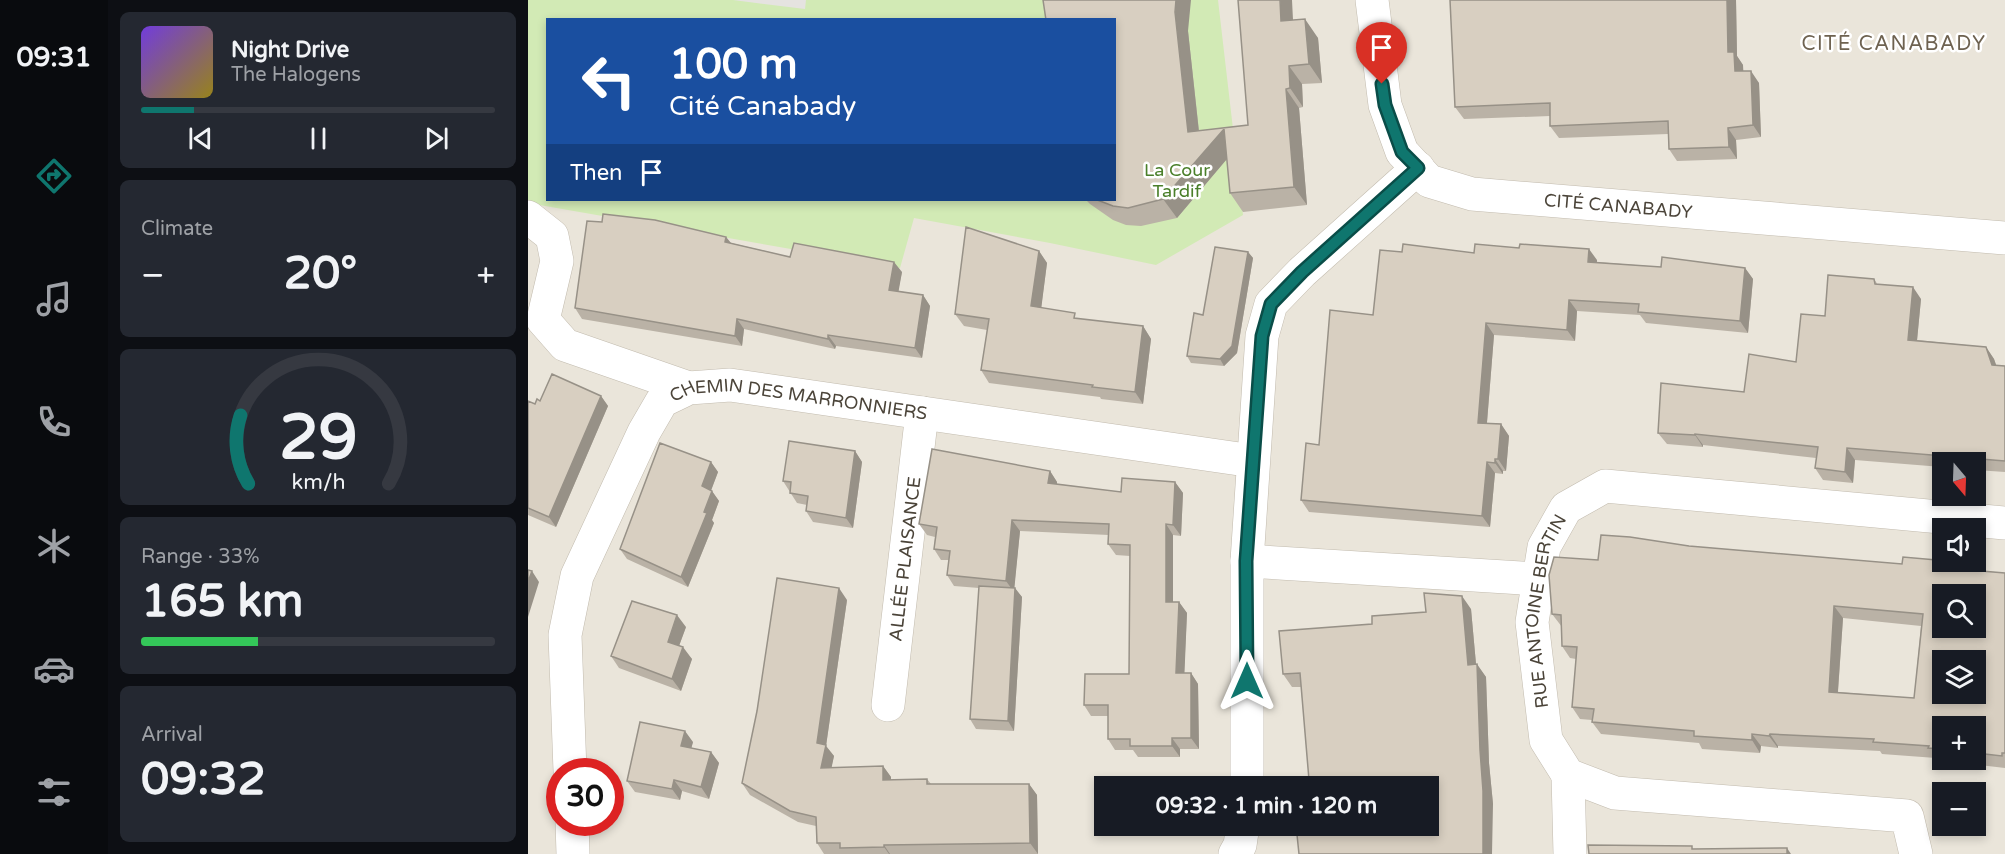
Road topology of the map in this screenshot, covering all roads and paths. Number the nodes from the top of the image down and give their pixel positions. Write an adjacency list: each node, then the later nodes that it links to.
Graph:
1 (1372, 0): 2 (street, CITÉ CANABADY)
2 (1418, 168): 4 (street, CITÉ CANABADY); 7 (street)
3 (528, 217): 5 (street)
4 (2005, 237)
5 (689, 388): 6 (street, CHEMIN DES MARRONNIERS); 12 (street, CHEMIN DES MARRONNIERS)
6 (922, 413): 7 (street, CHEMIN DES MARRONNIERS); 11 (street, ALLÉE PLAISANCE)
7 (1253, 461): 9 (street)
8 (2005, 523): 10 (street, RUE ANTOINE BERTIN)
9 (1246, 561): 10 (street); 14 (street)
10 (1539, 579): 13 (street, RUE ANTOINE BERTIN)
11 (888, 705)
12 (570, 758)
13 (1569, 775): 19 (street); 20 (street)
14 (1247, 776)
15 (572, 836): 17 (street)
16 (1241, 836): 18 (street)
17 (573, 854)
18 (1235, 854)
19 (1570, 854)
20 (1916, 854)

